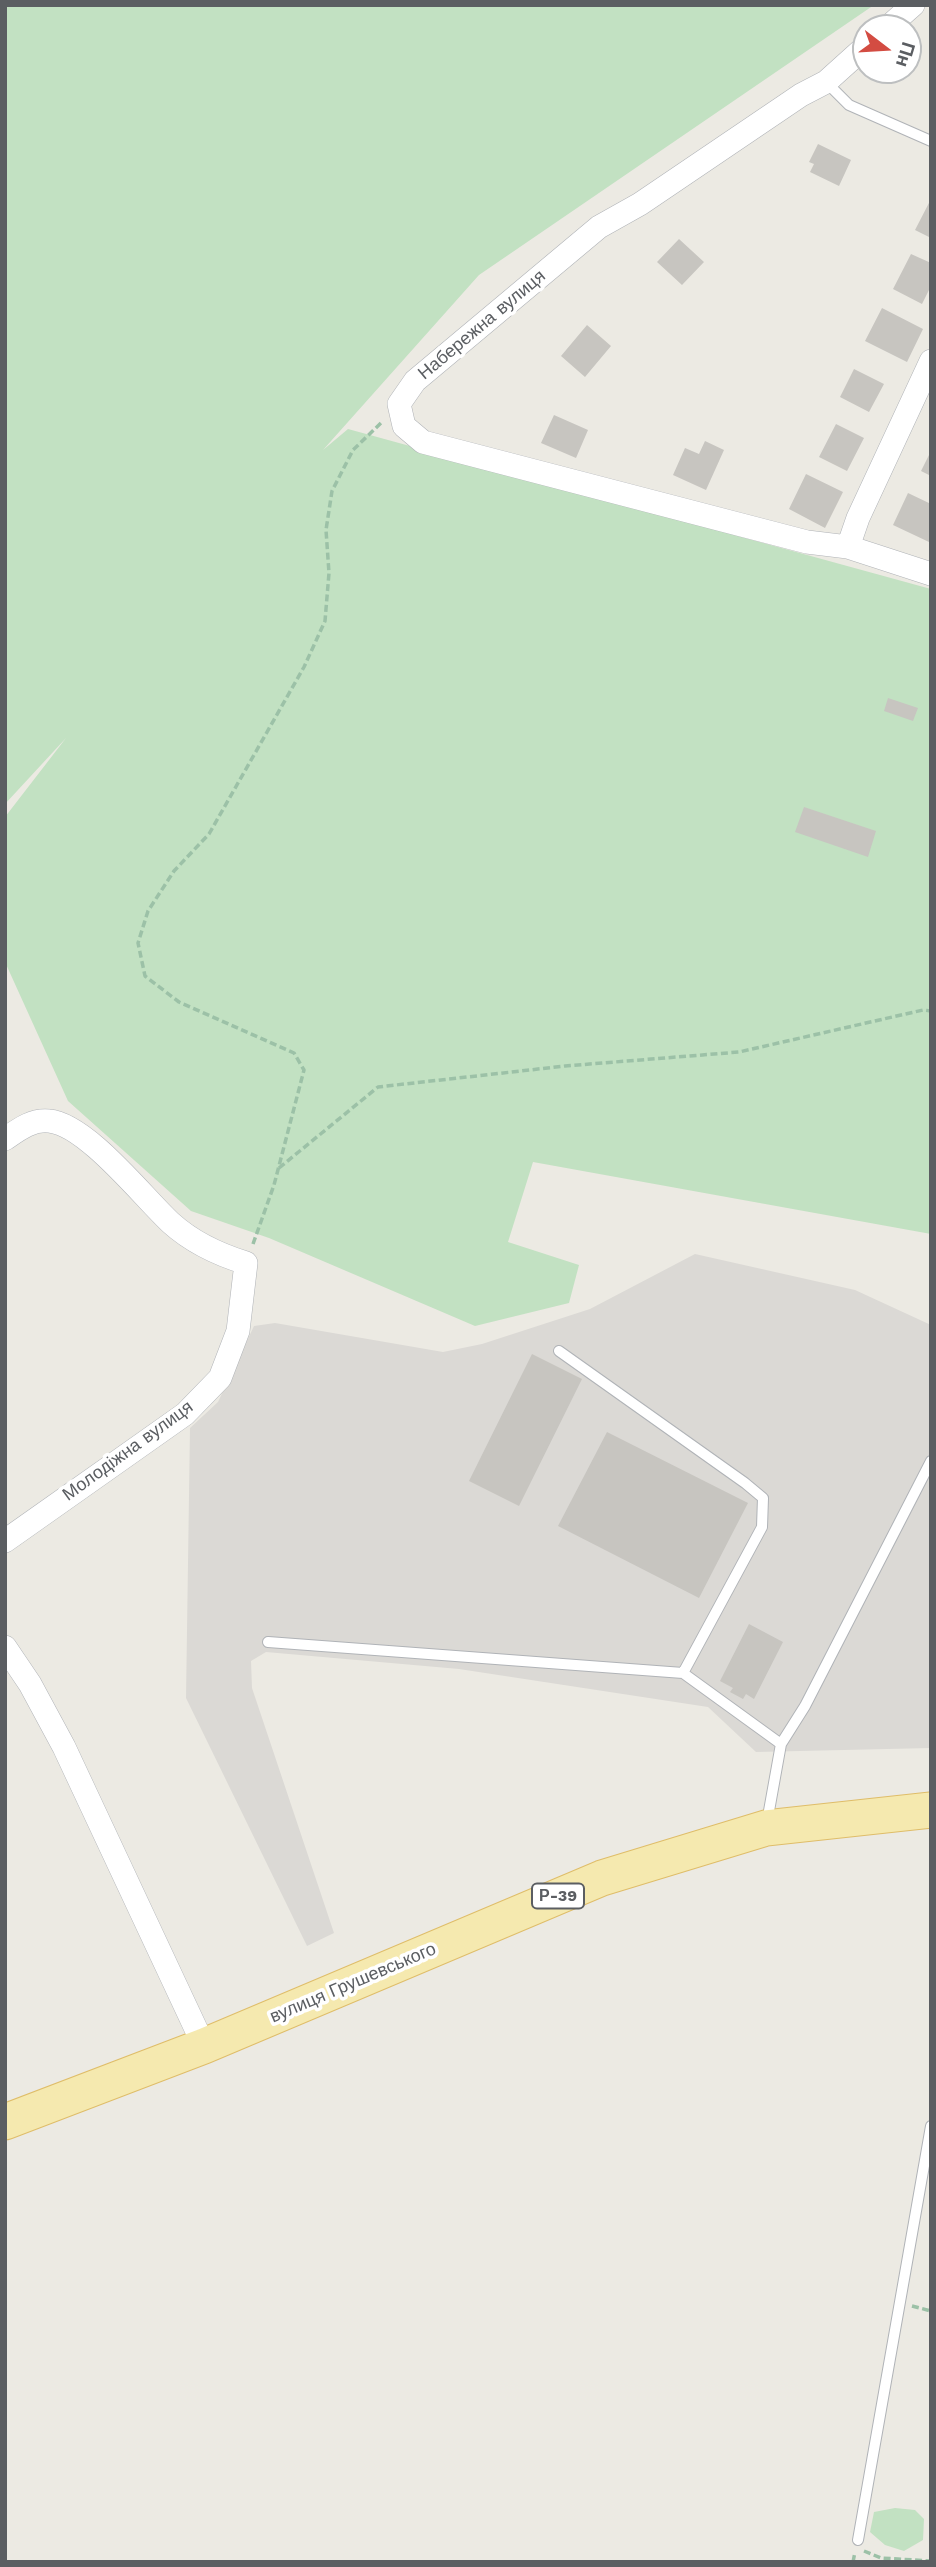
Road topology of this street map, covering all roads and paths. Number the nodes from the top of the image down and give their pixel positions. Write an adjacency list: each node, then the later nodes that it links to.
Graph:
1 (852, 59): 2 (street, Набережна вулиця)
2 (826, 82): 3 (lane); 5 (street, Набережна вулиця)
3 (931, 141)
4 (931, 361): 6 (street)
5 (399, 404): 6 (street); 10 (path)
6 (848, 547): 7 (street)
7 (931, 574)
8 (931, 1011): 10 (path)
9 (5, 1139): 11 (street)
10 (279, 1168): 11 (path)
11 (246, 1263): 16 (street, Молодіжна вулиця)
12 (559, 1351): 19 (lane)
13 (931, 1461): 14 (lane)
14 (919, 1484): 15 (lane); 20 (lane)
15 (931, 1489)
16 (5, 1541)
17 (268, 1642): 19 (lane)
18 (5, 1647): 23 (street)
19 (683, 1673): 20 (lane)
20 (781, 1744): 22 (lane)
21 (931, 1810): 22 (main road, вулиця Грушевського / Р-39)
22 (766, 1828): 23 (main road, вулиця Грушевського / Р-39)
23 (204, 2046): 24 (main road, Р-39)
24 (5, 2122)
25 (931, 2126): 26 (lane)
26 (858, 2540): 27 (path)
27 (931, 2561)

